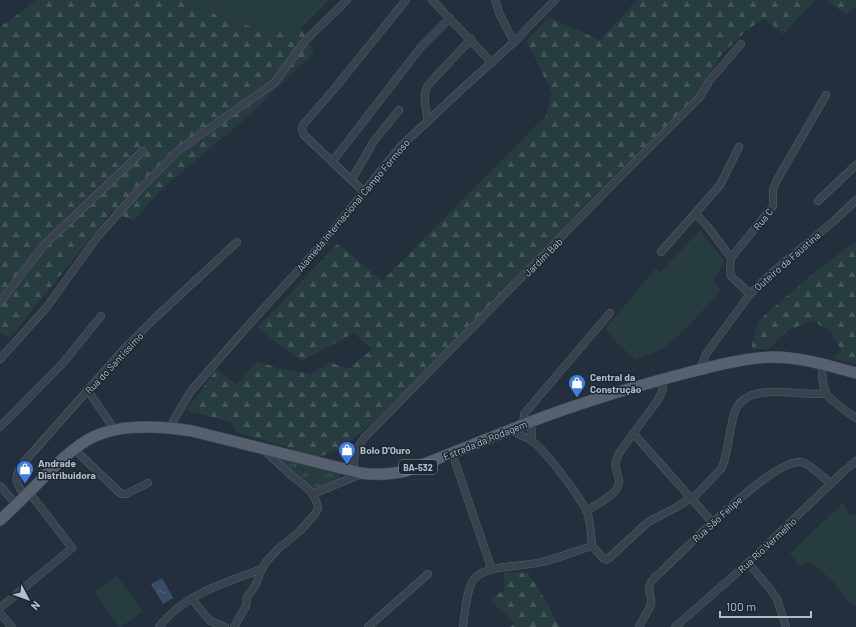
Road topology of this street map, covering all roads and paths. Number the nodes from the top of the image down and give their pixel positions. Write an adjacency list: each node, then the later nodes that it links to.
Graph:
1 (347, 0): 30 (street)
2 (406, 0): 16 (street)
3 (432, 0): 6 (street)
4 (495, 0): 8 (street)
5 (555, 0): 8 (street, Alameda Internacional Campo Formoso)
6 (450, 18): 7 (street); 16 (street)
7 (471, 39): 10 (street); 13 (street)
8 (514, 42): 10 (street, Alameda Internacional Campo Formoso)
9 (741, 44): 49 (street, Jardim Bab)
10 (492, 63): 13 (street, Alameda Internacional Campo Formoso)
11 (826, 95): 25 (street, Rua C)
12 (399, 110): 18 (street)
13 (428, 121): 19 (street, Alameda Internacional Campo Formoso)
14 (739, 147): 22 (street)
15 (143, 151): 27 (street)
16 (332, 162): 18 (street)
17 (856, 165): 21 (street)
18 (352, 179): 19 (street)
19 (364, 192): 40 (street, Alameda Internacional Campo Formoso)
20 (856, 200): 26 (street, Outeiro da Faustina)
21 (818, 201)
22 (695, 213): 24 (street); 25 (street)
23 (238, 242): 35 (street, Rua do Santissimo)
24 (661, 252)
25 (731, 258): 26 (street)
26 (750, 294): 32 (street, Outeiro da Faustina)
27 (0, 302)
28 (610, 313): 38 (street)
29 (101, 316): 39 (street)
30 (0, 359)
31 (822, 365): 32 (main road, Estrada da Rodagem / BA-532); 33 (main road, Estrada da Rodagem / BA-532); 36 (street)
32 (700, 370): 34 (main road, Estrada da Rodagem / BA-532)
33 (856, 373)
34 (662, 380): 38 (main road, Estrada da Rodagem / BA-532); 43 (street)
35 (88, 391): 41 (street); 53 (street, Rua do Santissimo)
36 (826, 392): 37 (street); 55 (street)
37 (856, 418)
38 (527, 423): 42 (main road, Estrada da Rodagem / BA-532); 44 (street)
39 (0, 428)
40 (170, 428): 41 (main road, Estrada da Rodagem / BA-532); 45 (main road, Estrada da Rodagem / BA-532)
41 (115, 430): 46 (main road, Estrada da Rodagem / BA-532)
42 (510, 430): 44 (street); 47 (main road, Estrada da Rodagem / BA-532)
43 (633, 433): 55 (street); 57 (street)
44 (532, 441): 57 (street)
45 (262, 448): 49 (main road, Estrada da Rodagem / BA-532); 54 (street)
46 (74, 449): 50 (street); 53 (main road, Estrada da Rodagem / BA-532)
47 (452, 453): 49 (main road, Estrada da Rodagem / BA-532); 63 (street)
48 (856, 461): 51 (street, Rua Rio Vermelho)
49 (357, 472): 54 (street)
50 (148, 483)
51 (830, 484): 59 (street, Rua São Felipe); 61 (street, Rua Rio Vermelho)
52 (0, 486): 56 (street)
53 (27, 494): 56 (main road, Estrada da Rodagem / BA-532); 66 (street, Rua do Santissimo)
54 (313, 494): 62 (street)
55 (692, 498): 59 (street); 60 (street)
56 (17, 505): 58 (main road, Estrada da Rodagem / BA-532)
57 (586, 511): 60 (street)
58 (0, 520)
59 (713, 523): 74 (street, Rua São Felipe)
60 (592, 546): 63 (street)
61 (748, 563): 75 (street, Rua Rio Vermelho); 76 (street)
62 (262, 569): 65 (street); 71 (street)
63 (492, 570): 73 (street)
64 (428, 574): 72 (street)
65 (192, 599): 69 (street); 70 (street)
66 (0, 608)
67 (0, 612): 68 (street)
68 (12, 627)
69 (159, 627)
70 (226, 627)
71 (234, 627)
72 (368, 627)
73 (463, 627)
74 (639, 627)
75 (675, 627)
76 (786, 627)

